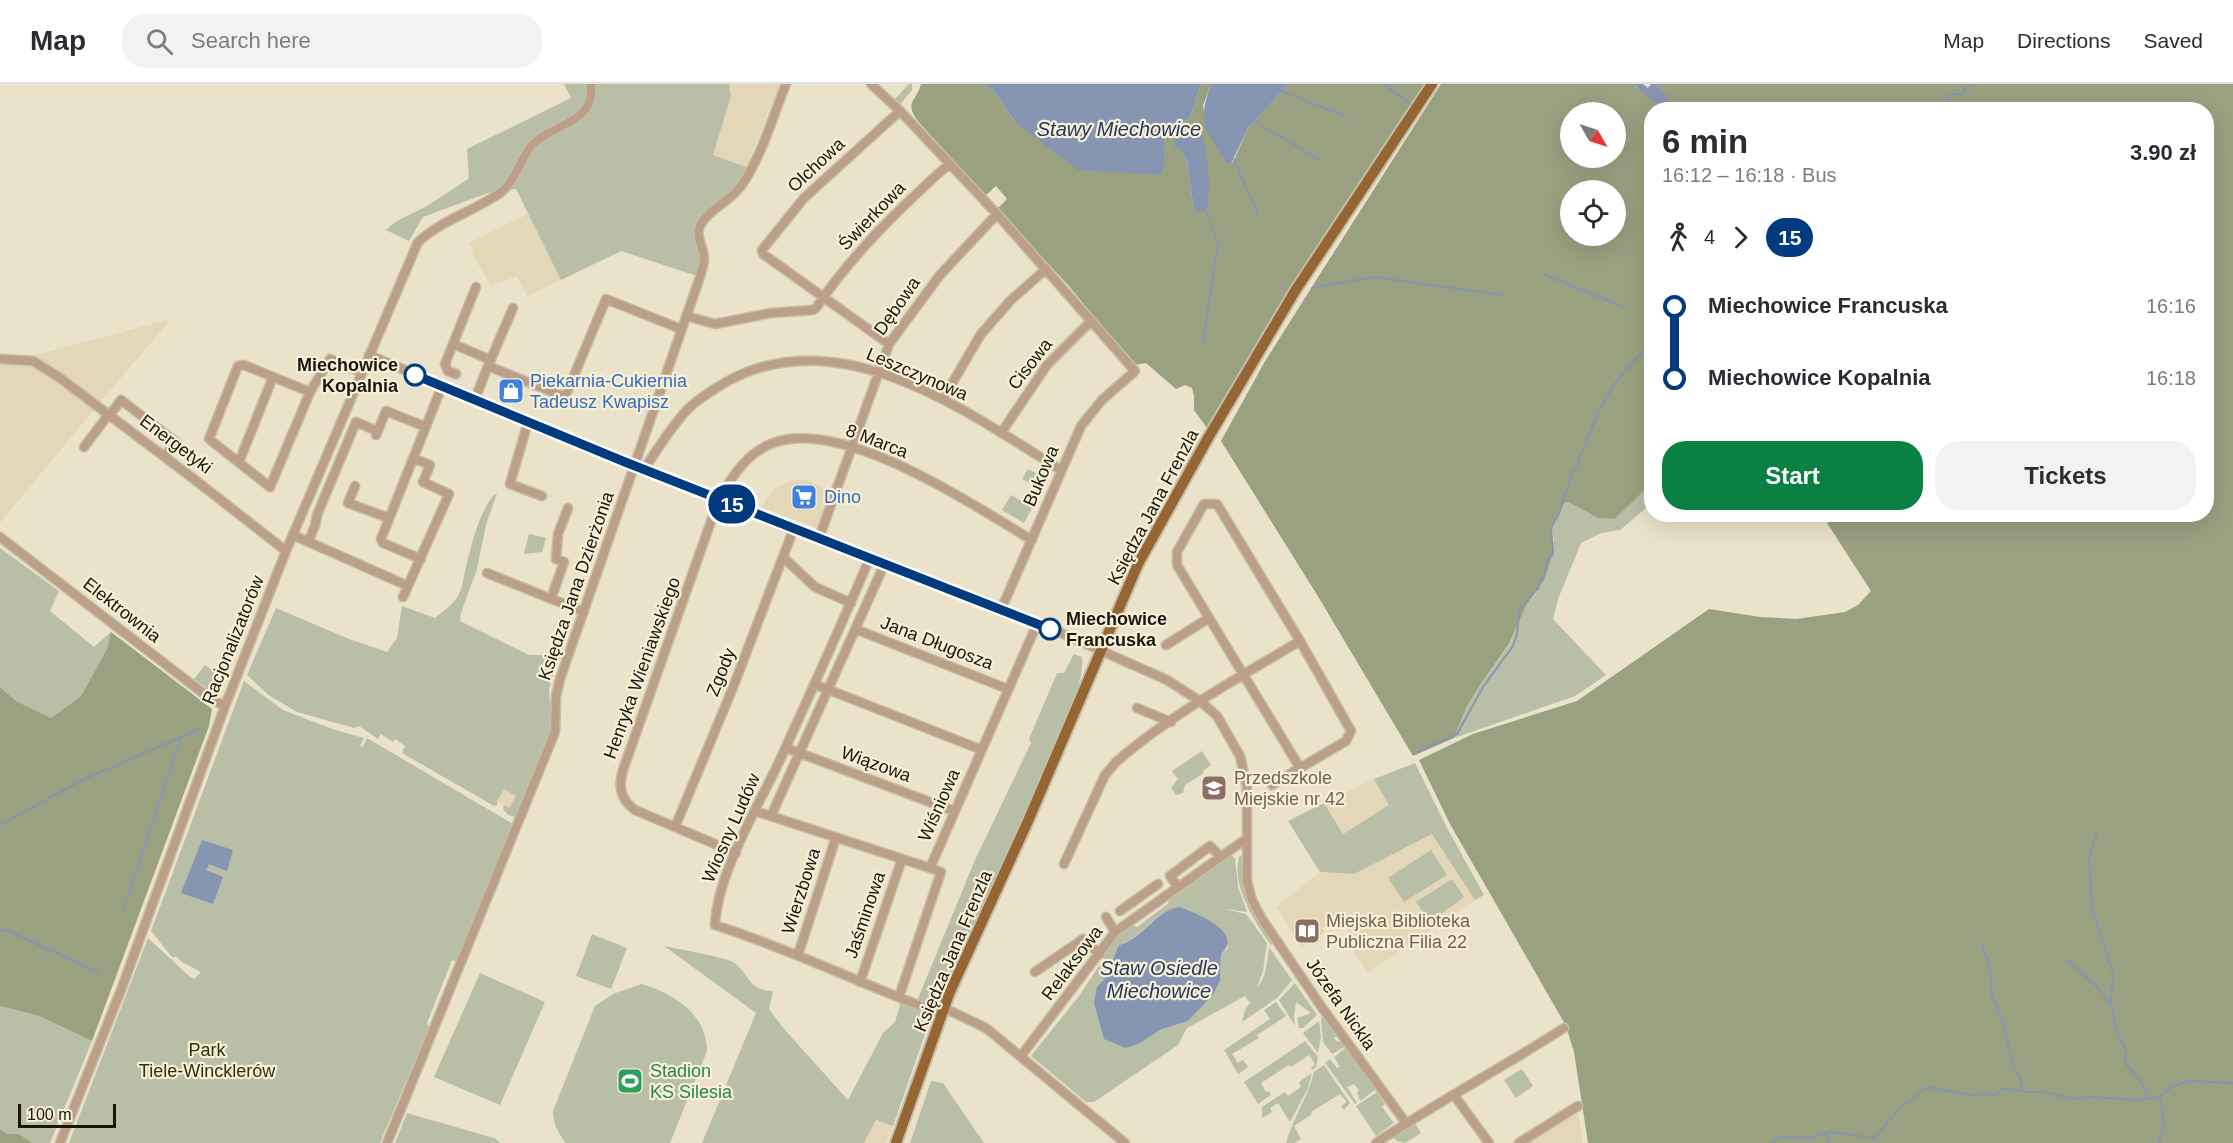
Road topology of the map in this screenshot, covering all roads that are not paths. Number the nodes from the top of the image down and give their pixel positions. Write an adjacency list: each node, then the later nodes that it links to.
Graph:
1 (591, 84): 17 (street, Racjonalizatorów)
2 (786, 84): 12 (street, Księdza Jana Dzierżonia)
3 (871, 84): 5 (street)
4 (1431, 84): 67 (main road, Księdza Jana Frenzla)
5 (900, 111): 6 (street); 10 (street, Olchowa)
6 (949, 164): 7 (street); 10 (street, Świerkowa)
7 (997, 214): 8 (street); 16 (street, Dębowa)
8 (1046, 269): 13 (street); 27 (street)
9 (476, 287): 15 (street)
10 (824, 297): 12 (street); 16 (street)
11 (513, 308): 19 (street)
12 (686, 316): 14 (street, Księdza Jana Dzierżonia)
13 (1091, 321): 31 (street, Cisowa); 38 (street, Bukowa)
14 (681, 329): 19 (street); 37 (street, Księdza Jana Dzierżonia)
15 (453, 344): 19 (street); 22 (street)
16 (889, 344): 20 (street, Dębowa)
17 (369, 356): 21 (street, Racjonalizatorów); 24 (street, Józefa Nickla)
18 (0, 359): 28 (street, Energetyki)
19 (490, 363): 26 (street)
20 (878, 371): 27 (street, Leszczynowa); 33 (street, Dębowa); 37 (street, Leszczynowa)
21 (361, 372): 25 (street); 45 (street, Racjonalizatorów)
22 (456, 374)
23 (273, 377): 25 (street); 36 (street); 36 (street)
24 (442, 386): 26 (street, Józefa Nickla); 30 (street)
25 (310, 393): 36 (street)
26 (475, 399): 29 (street, Józefa Nickla)
27 (943, 399): 31 (street, Leszczynowa)
28 (110, 415): 32 (street); 34 (street, Energetyki); 34 (street)
29 (528, 422): 37 (street, Józefa Nickla); 40 (street)
30 (426, 427): 35 (street); 49 (street)
31 (1001, 433): 38 (street, Leszczynowa)
32 (84, 447)
33 (853, 447): 41 (street, 8 Marca); 47 (street, Dębowa); 48 (street, 8 Marca)
34 (165, 456): 50 (street, Energetyki)
35 (413, 458): 43 (street); 53 (street)
36 (239, 462)
37 (640, 467): 41 (street, Józefa Nickla); 61 (street, Księdza Jana Dzierżonia)
38 (1062, 470): 48 (street, Bukowa)
39 (355, 486): 43 (street)
40 (542, 496)
41 (719, 499): 44 (street, Józefa Nickla); 84 (street, Henryka Wieniawskiego)
42 (568, 508): 58 (street)
43 (389, 519): 53 (street)
44 (794, 528): 47 (street, Józefa Nickla); 52 (street, Zgody)
45 (293, 535): 49 (street); 50 (street, Racjonalizatorów)
46 (0, 537): 73 (street, Elektrownia)
47 (819, 538): 51 (street, Józefa Nickla)
48 (1032, 540): 60 (street, Bukowa)
49 (308, 542): 56 (street)
50 (286, 551): 73 (street, Racjonalizatorów)
51 (870, 557): 54 (street, Józefa Nickla); 59 (street, Wiosny Ludów)
52 (784, 558): 59 (street); 84 (street, Zgody)
53 (421, 559): 56 (street)
54 (885, 563): 60 (street, Józefa Nickla); 64 (street, Wiosny Ludów)
55 (487, 573): 58 (street)
56 (408, 586): 57 (street)
57 (403, 597)
58 (550, 598): 61 (street)
59 (851, 603): 69 (street, Wiosny Ludów)
60 (1001, 610): 63 (street, Józefa Nickla)
61 (584, 612): 111 (street, Księdza Jana Dzierżonia)
62 (1209, 618): 65 (street); 66 (street); 68 (street)
63 (1037, 624): 67 (street, Józefa Nickla); 70 (street, Wiśniowa)
64 (855, 629): 70 (street, Jana Długosza); 71 (street, Wiosny Ludów)
65 (1300, 641): 68 (street); 79 (street)
66 (1166, 645)
67 (1101, 650): 72 (street, Józefa Nickla); 104 (main road, Księdza Jana Frenzla)
68 (1243, 675): 72 (street); 79 (street)
69 (814, 684): 71 (street); 76 (street, Wiosny Ludów)
70 (1008, 689): 77 (street, Wiśniowa)
71 (828, 691): 77 (street); 78 (street, Wiosny Ludów)
72 (1200, 701): 75 (street); 86 (street, Józefa Nickla)
73 (225, 706): 110 (street, Racjonalizatorów)
74 (1137, 708): 75 (street)
75 (1171, 722): 90 (street)
76 (786, 748): 78 (street, Wiązowa); 81 (street, Wiosny Ludów)
77 (982, 750): 82 (street, Wiśniowa)
78 (800, 754): 82 (street, Wiązowa); 83 (street, Wiosny Ludów)
79 (1300, 768): 80 (street)
80 (1272, 785)
81 (755, 811): 83 (street); 87 (street, Wiosny Ludów)
82 (954, 811): 91 (street, Wiśniowa)
83 (771, 816): 85 (street)
84 (675, 826): 87 (street, Henryka Wieniawskiego)
85 (836, 837): 89 (street); 100 (street, Wierzbowa)
86 (1246, 839): 88 (street, Relaksowa); 109 (street, Józefa Nickla)
87 (736, 853): 100 (street, Wiosny Ludów)
88 (1221, 857): 93 (street, Relaksowa); 93 (street)
89 (902, 859): 91 (street); 102 (street, Jaśminowa)
90 (1064, 864)
91 (930, 868): 103 (street, Wiśniowa)
92 (1158, 884): 94 (street)
93 (1178, 887): 96 (street, Relaksowa)
94 (1135, 900): 95 (street); 96 (street)
95 (1120, 911)
96 (1144, 912): 98 (street, Relaksowa)
97 (1106, 917): 98 (street)
98 (1115, 932): 99 (street, Relaksowa)
99 (1100, 954): 101 (street); 106 (street, Relaksowa)
100 (798, 955): 102 (street, Wiosny Ludów)
101 (1035, 972)
102 (860, 982): 103 (street, Wiosny Ludów)
103 (899, 997): 104 (street, Wiosny Ludów)
104 (943, 1011): 106 (street); 112 (main road, Księdza Jana Frenzla)
105 (1564, 1028): 107 (street)
106 (1021, 1056): 113 (street)
107 (1454, 1095): 109 (street); 115 (street)
108 (1578, 1106): 116 (street)
109 (1406, 1123): 114 (street)
110 (60, 1143)
111 (387, 1143)
112 (896, 1143)
113 (1125, 1143)
114 (1376, 1143)
115 (1489, 1143)
116 (1519, 1143)

